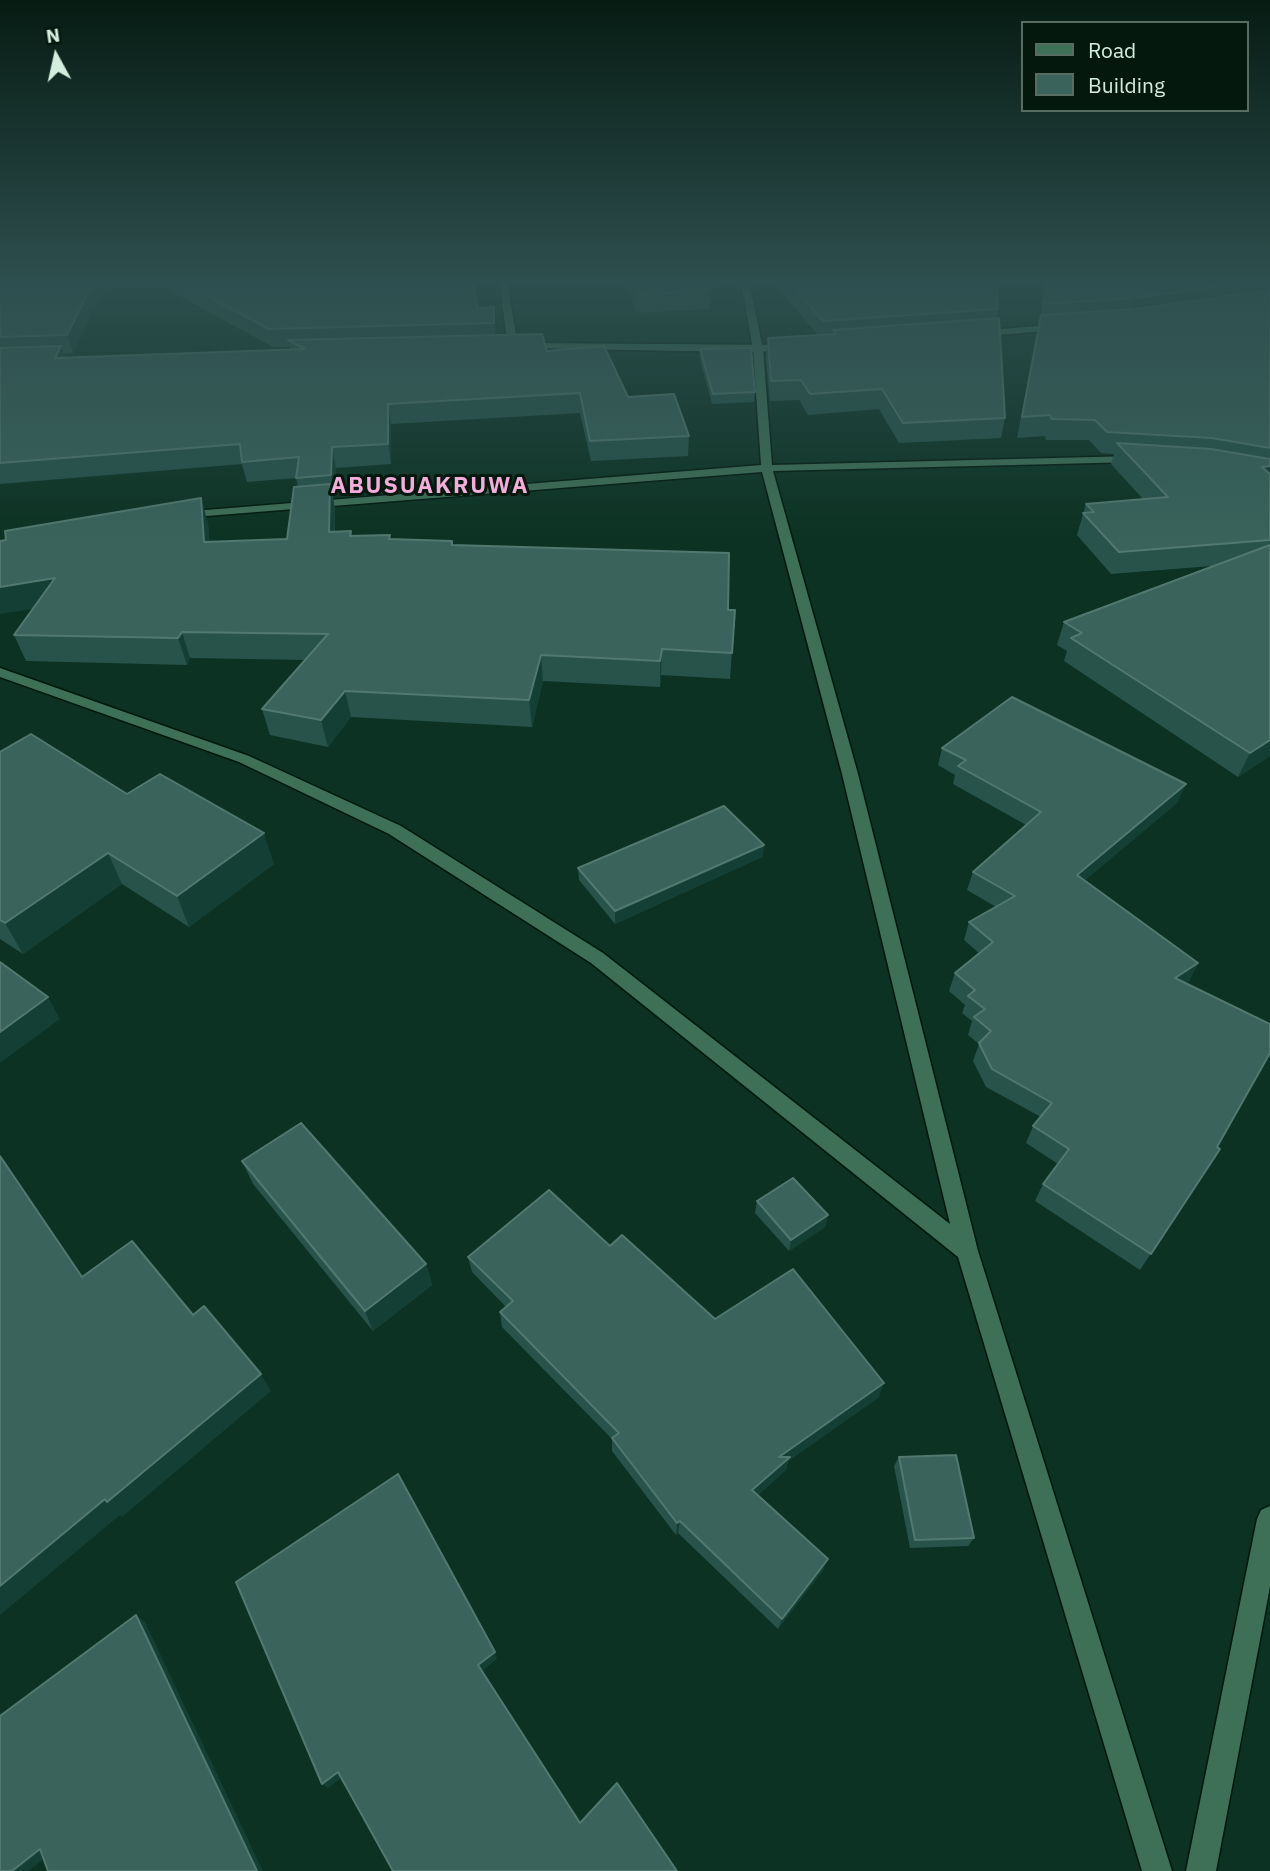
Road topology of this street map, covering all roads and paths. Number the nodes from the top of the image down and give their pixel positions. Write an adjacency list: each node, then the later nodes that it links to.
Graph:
1 (759, 368): 3 (street)
2 (1147, 460): 3 (street)
3 (767, 468): 4 (street); 6 (street)
4 (169, 516)
5 (0, 671): 6 (street)
6 (967, 1251): 8 (street)
7 (1270, 1519): 9 (street)
8 (1157, 1871)
9 (1201, 1871)

